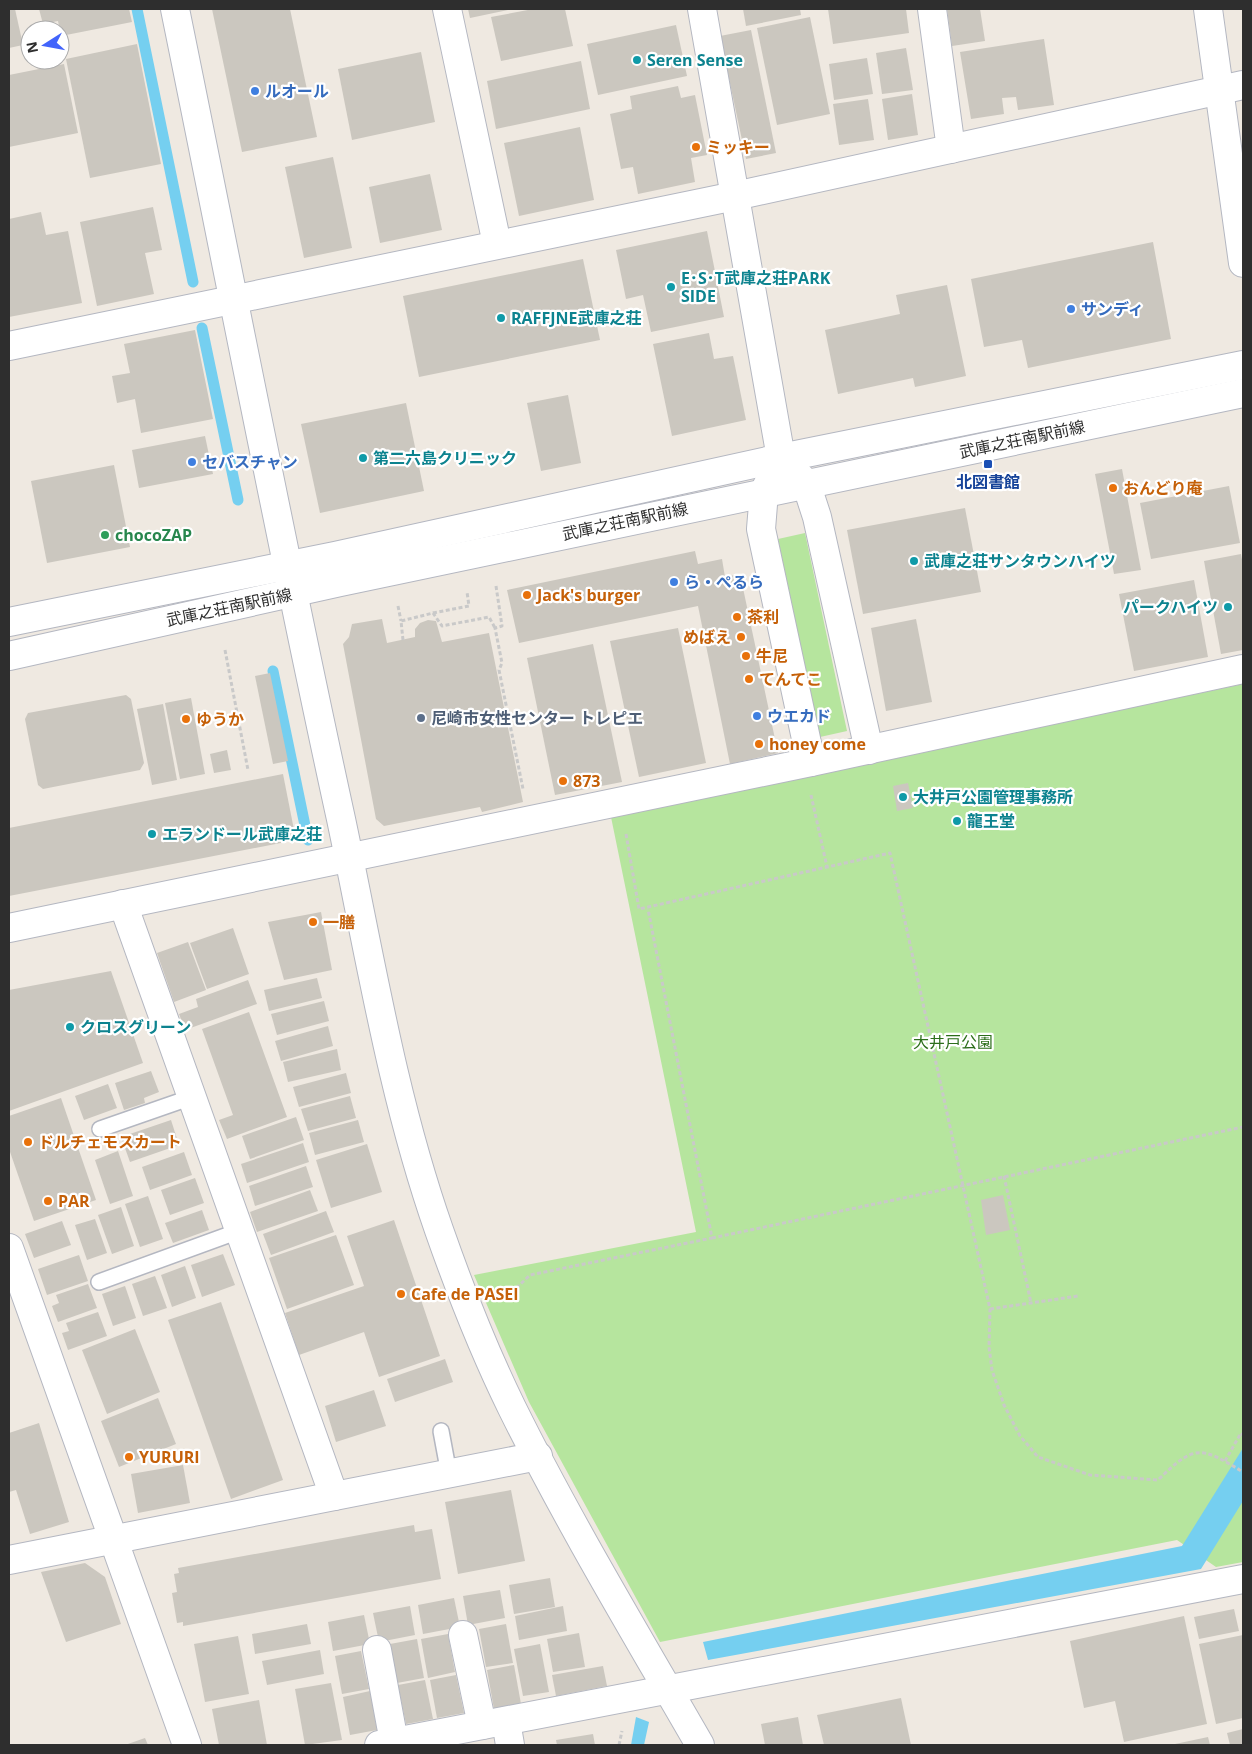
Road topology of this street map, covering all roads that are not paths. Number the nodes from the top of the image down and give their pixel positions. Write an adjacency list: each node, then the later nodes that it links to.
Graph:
1 (175, 9): 11 (street)
2 (447, 9): 9 (street)
3 (702, 9): 8 (street)
4 (932, 9): 7 (street)
5 (1208, 9): 6 (street)
6 (1231, 88): 7 (street); 10 (street)
7 (951, 149): 8 (street)
8 (735, 196): 9 (street); 15 (street)
9 (497, 244): 11 (street)
10 (1243, 262)
11 (234, 299): 12 (street); 18 (street)
12 (9, 346)
13 (1243, 365): 15 (street, 武庫之荘南駅前線)
14 (1243, 393): 16 (street, 武庫之荘南駅前線)
15 (781, 458): 16 (street); 17 (street); 18 (street, 武庫之荘南駅前線)
16 (806, 483): 17 (street, 武庫之荘南駅前線); 23 (street)
17 (764, 492): 19 (street, 武庫之荘南駅前線); 24 (street)
18 (287, 565): 19 (street); 20 (street, 武庫之荘南駅前線)
19 (292, 593): 21 (street, 武庫之荘南駅前線); 25 (street)
20 (9, 622)
21 (9, 656)
22 (1243, 669): 23 (street)
23 (869, 750): 24 (street)
24 (808, 763): 25 (street)
25 (349, 858): 26 (street); 34 (street)
26 (123, 904): 27 (street); 28 (street)
27 (9, 928)
28 (192, 1097): 29 (lane); 30 (street)
29 (100, 1128)
30 (240, 1230): 32 (lane); 36 (street)
31 (9, 1248): 37 (street)
32 (99, 1282)
33 (441, 1431): 35 (lane)
34 (538, 1456): 35 (street); 42 (street)
35 (449, 1474): 36 (street)
36 (334, 1496): 37 (street)
37 (112, 1540): 38 (street); 45 (street)
38 (9, 1560)
39 (1243, 1579): 42 (street)
40 (463, 1635): 43 (street)
41 (377, 1650): 44 (street)
42 (667, 1689): 43 (street); 46 (street)
43 (500, 1730): 44 (street)
44 (386, 1744)
45 (187, 1745)
46 (700, 1745)

